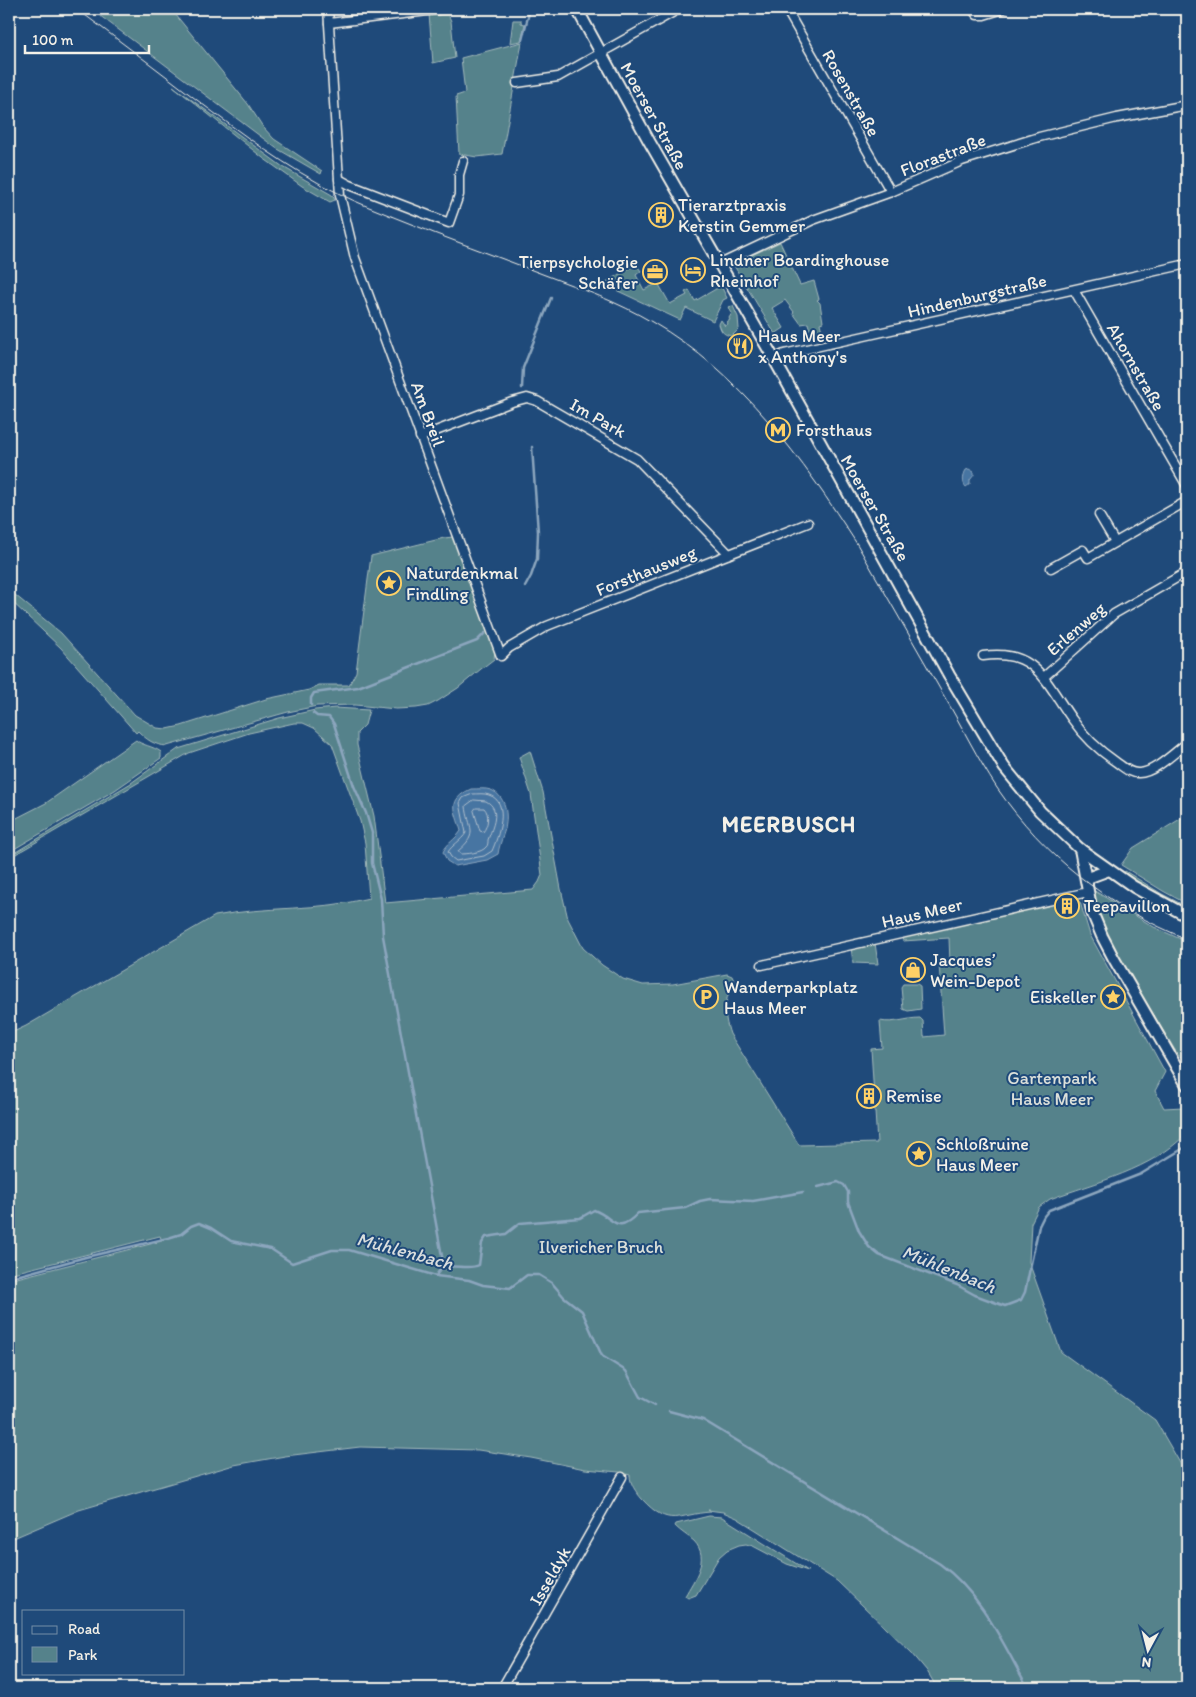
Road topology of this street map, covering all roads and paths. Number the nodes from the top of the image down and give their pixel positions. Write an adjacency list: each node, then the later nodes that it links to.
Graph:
1 (328, 9): 8 (street, Am Breil)
2 (444, 9): 8 (street)
3 (577, 9): 9 (main road, Moerser Straße)
4 (678, 9): 9 (street)
5 (786, 9): 14 (street, Rosenstraße)
6 (972, 9): 7 (street)
7 (1003, 9)
8 (329, 23): 13 (street, Am Breil)
9 (600, 51): 10 (street); 15 (main road, Moerser Straße)
10 (517, 83)
11 (1187, 105): 14 (street, Florastraße)
12 (463, 161): 13 (street)
13 (339, 179): 19 (street, Am Breil)
14 (891, 192): 15 (street, Florastraße)
15 (720, 264): 18 (main road, Moerser Straße)
16 (1187, 264): 17 (street, Hindenburgstraße)
17 (1074, 290): 18 (street, Hindenburgstraße); 20 (street, Ahornstraße)
18 (774, 359): 32 (main road, Moerser Straße)
19 (420, 437): 25 (street, Im Park); 28 (street, Am Breil)
20 (1187, 486)
21 (1187, 501): 24 (street)
22 (1099, 515): 24 (street)
23 (808, 523): 25 (street, Forsthausweg)
24 (1115, 542): 26 (street)
25 (729, 554): 28 (street, Forsthausweg)
26 (1051, 568)
27 (1187, 572): 30 (street, Erlenweg)
28 (501, 656)
29 (983, 656): 30 (street, Erlenweg)
30 (1044, 677): 31 (street)
31 (1187, 743)
32 (1080, 849): 33 (main road, Moerser Straße); 34 (main road)
33 (1109, 870): 34 (main road); 35 (main road, Moerser Straße)
34 (1087, 887): 36 (street, Haus Meer); 37 (main road)
35 (1187, 916)
36 (762, 965)
37 (1187, 1084)
38 (622, 1477): 39 (street, Isseldyk)
39 (502, 1688)

